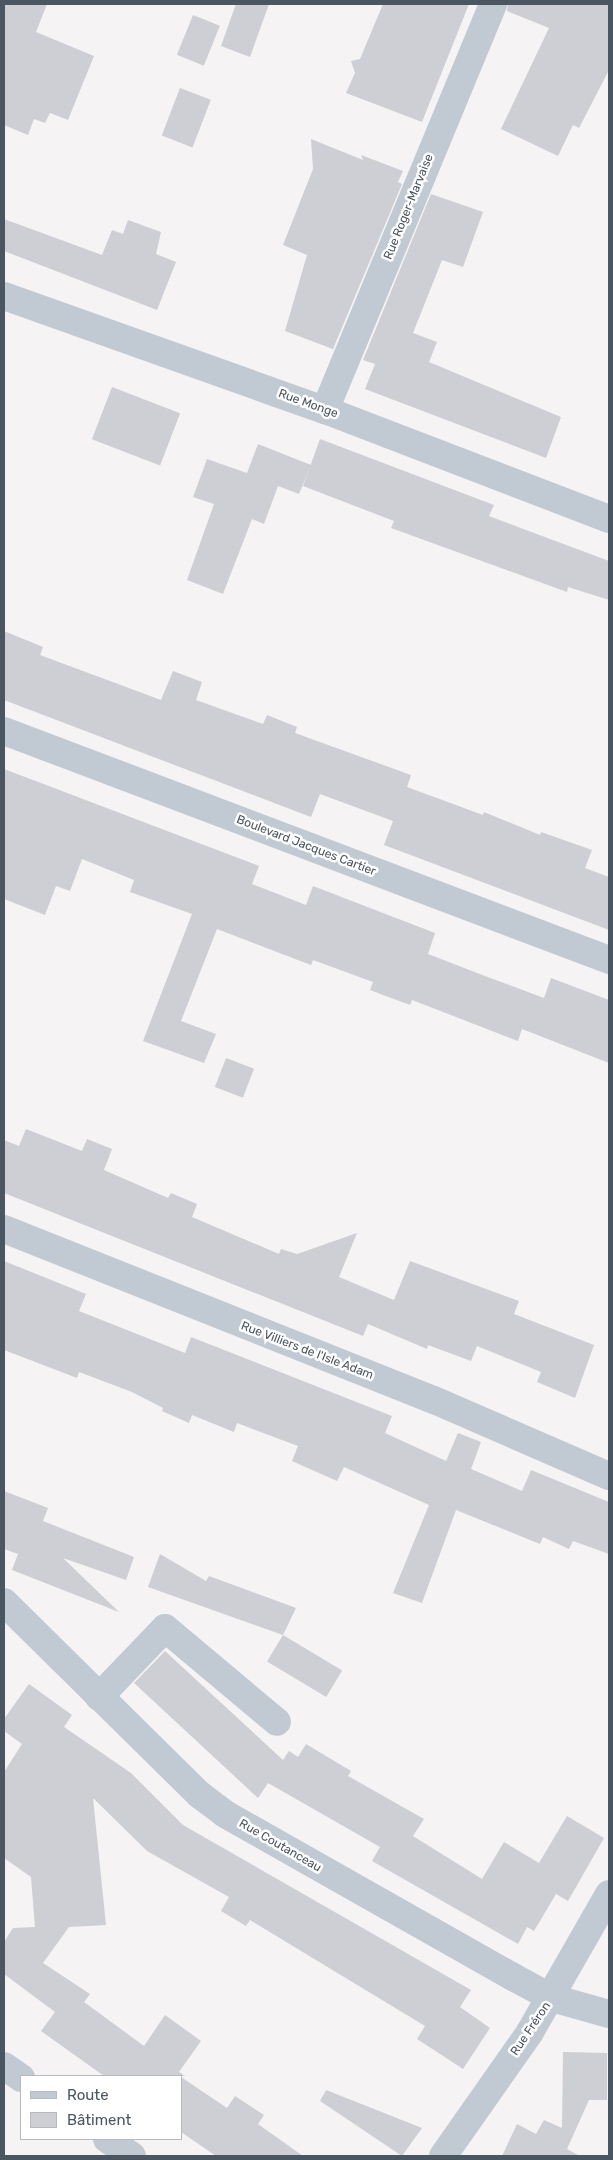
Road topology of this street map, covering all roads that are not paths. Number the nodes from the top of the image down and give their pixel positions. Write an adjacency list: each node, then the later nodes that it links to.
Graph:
1 (493, 4): 3 (street, Rue Roger-Marvaise)
2 (4, 296): 3 (street, Rue Monge)
3 (325, 410): 4 (street, Rue Monge)
4 (609, 519)
5 (4, 731): 6 (street, Boulevard Jacques Cartier)
6 (609, 960)
7 (4, 1229): 8 (street, Rue Villiers de l'Isle Adam)
8 (609, 1476)
9 (4, 1602): 10 (street, Rue Coutanceau)
10 (99, 1697): 11 (street); 13 (street, Rue Coutanceau)
11 (277, 1722)
12 (609, 1894): 13 (street, Rue Fréron)
13 (552, 1998): 14 (street, Rue Coutanceau); 19 (street, Rue Fréron)
14 (609, 2014)
15 (4, 2066): 16 (street)
16 (20, 2077)
17 (108, 2140): 18 (street)
18 (132, 2156)
19 (443, 2156)

